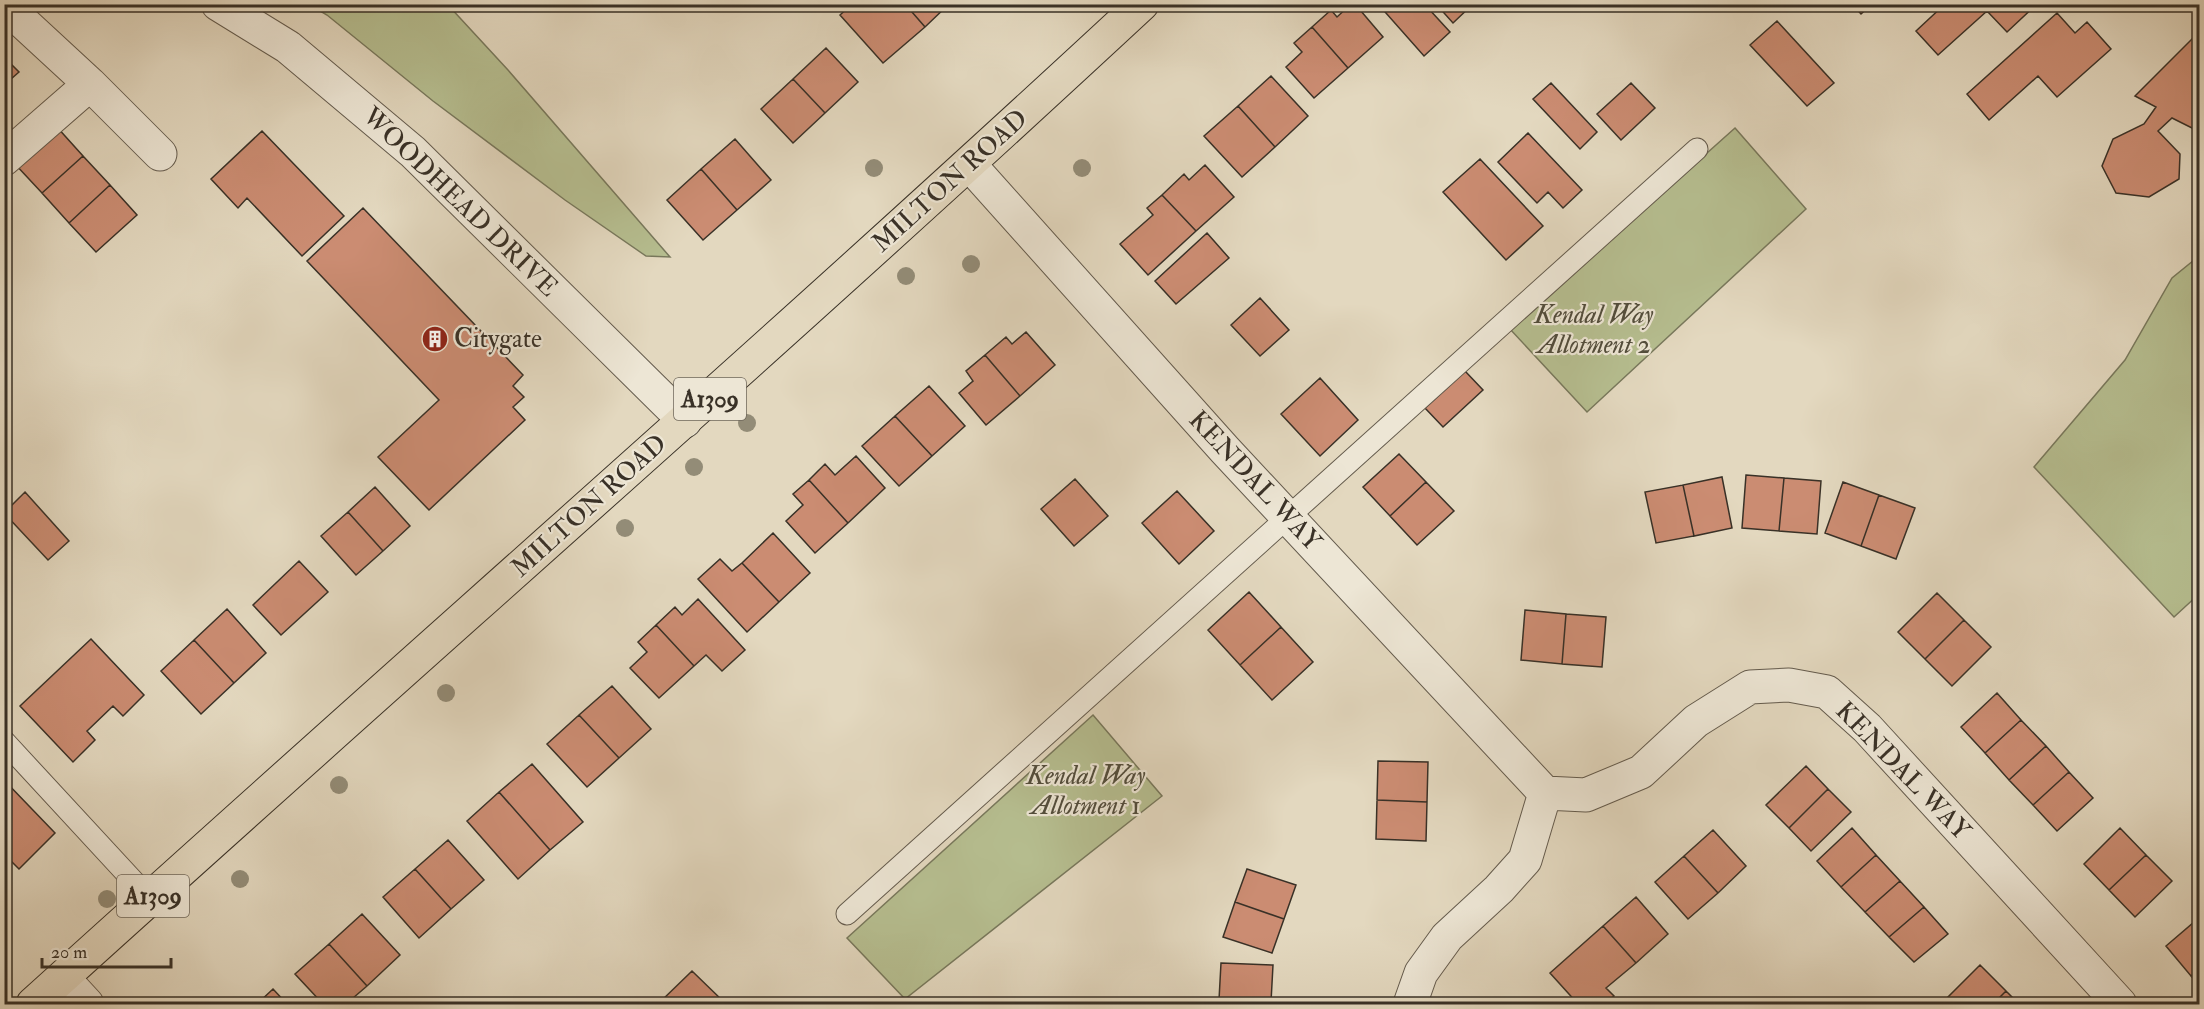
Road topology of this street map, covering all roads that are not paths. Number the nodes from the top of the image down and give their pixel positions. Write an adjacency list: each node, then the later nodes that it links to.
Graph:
1 (218, 4): 9 (street, WOODHEAD DRIVE)
2 (1142, 4): 8 (main road, MILTON ROAD / A1309)
3 (12, 12): 4 (street)
4 (90, 84): 6 (street); 7 (street)
5 (1697, 149): 10 (lane)
6 (160, 154)
7 (4, 159)
8 (969, 164): 9 (main road, MILTON ROAD / A1309); 10 (street, KENDAL WAY)
9 (685, 421): 13 (main road, MILTON ROAD / A1309)
10 (1288, 518): 12 (street, KENDAL WAY); 14 (lane)
11 (4, 741): 13 (lane)
12 (1545, 792): 18 (street); 19 (street, KENDAL WAY)
13 (150, 899): 15 (main road, MILTON ROAD / A1309)
14 (847, 914)
15 (63, 978): 16 (main road, MILTON ROAD / A1309); 17 (street)
16 (33, 1005)
17 (87, 1005)
18 (1410, 1005)
19 (2120, 1005)

